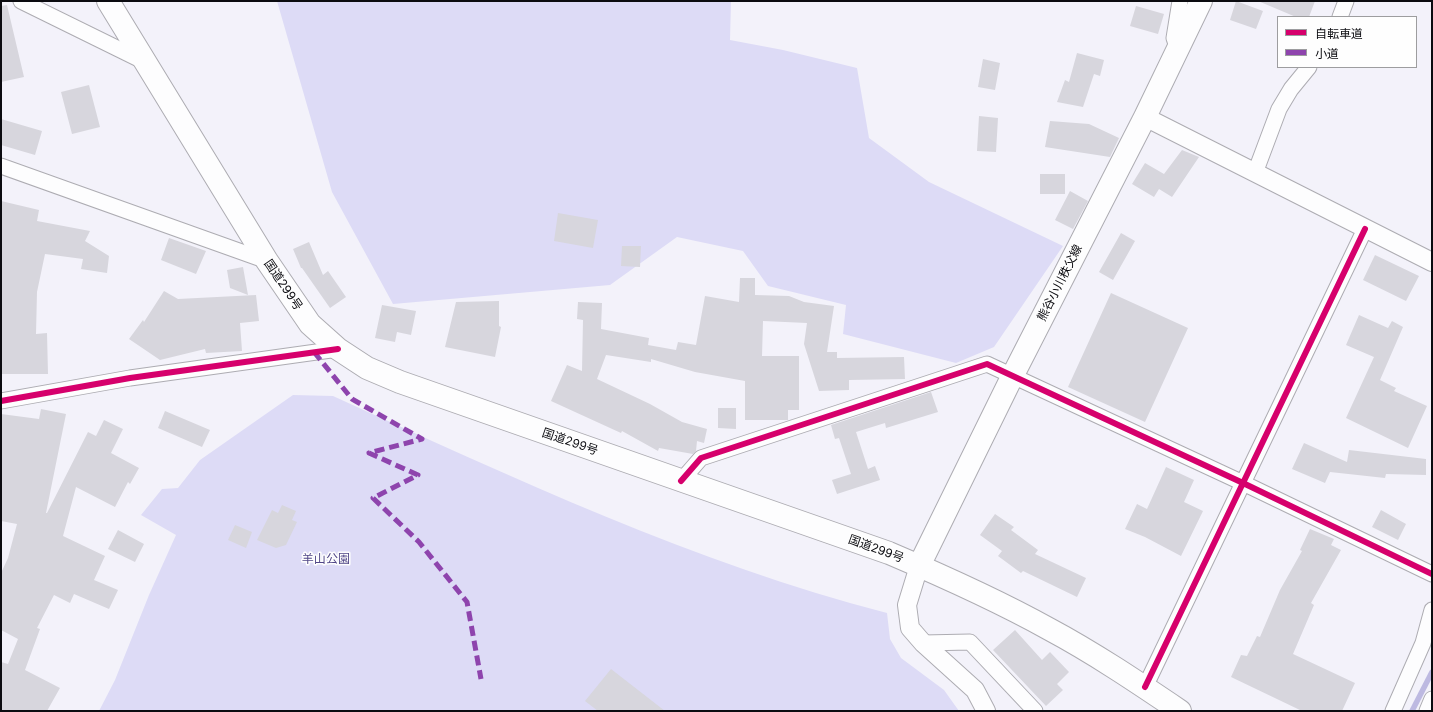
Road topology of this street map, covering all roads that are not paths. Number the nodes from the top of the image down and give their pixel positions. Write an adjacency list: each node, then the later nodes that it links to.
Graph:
1 (21, 1): 8 (street)
2 (108, 1): 8 (main road, 国道299号)
3 (1180, 1): 7 (street)
4 (1201, 1): 7 (main road, 熊谷小川秩父線)
5 (1346, 1): 6 (street)
6 (1340, 16)
7 (1178, 49): 10 (main road, 熊谷小川秩父線)
8 (147, 64): 14 (main road, 国道299号)
9 (1308, 68): 12 (street)
10 (1145, 117): 12 (street); 17 (main road, 熊谷小川秩父線)
11 (1, 166): 14 (street)
12 (1254, 173): 13 (street)
13 (1365, 230): 15 (street); 20 (street)
14 (267, 261): 16 (main road, 国道299号)
15 (1432, 262)
16 (338, 349): 18 (street); 19 (main road, 国道299号)
17 (1013, 375): 19 (street); 20 (street); 21 (main road, 熊谷小川秩父線)
18 (1, 401)
19 (681, 481): 21 (main road, 国道299号)
20 (1243, 483): 22 (street); 25 (street)
21 (919, 566): 24 (street); 25 (main road, 国道299号)
22 (1432, 574)
23 (1432, 610): 30 (street)
24 (923, 644): 27 (street); 28 (street)
25 (1145, 687): 29 (main road, 国道299号)
26 (1432, 699): 31 (street)
27 (986, 711)
28 (1035, 711)
29 (1180, 711)
30 (1393, 711)
31 (1427, 711)

